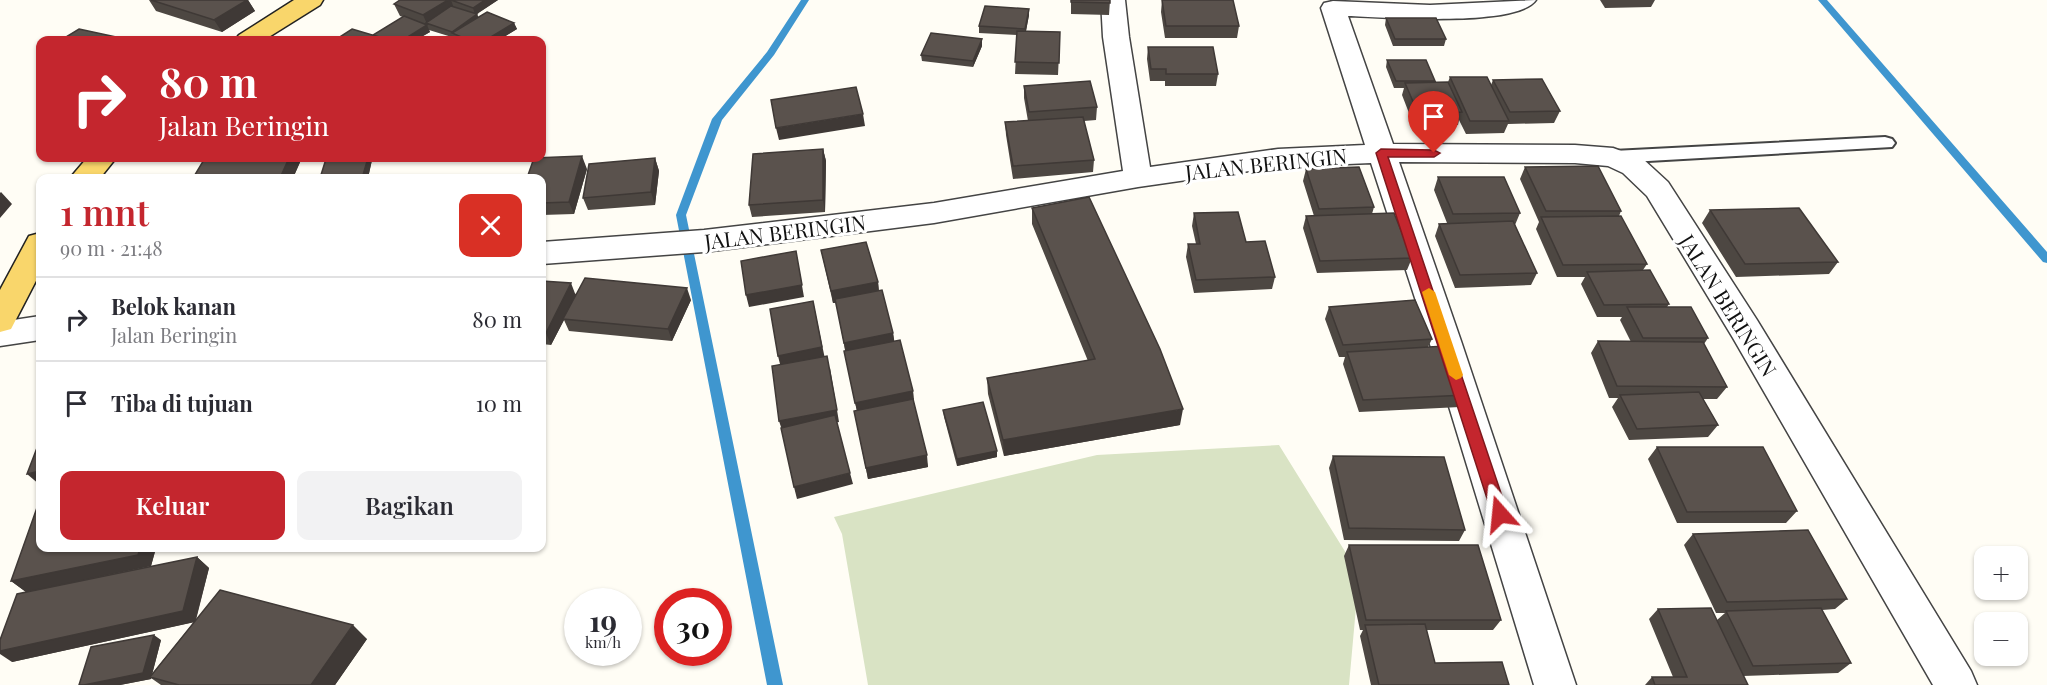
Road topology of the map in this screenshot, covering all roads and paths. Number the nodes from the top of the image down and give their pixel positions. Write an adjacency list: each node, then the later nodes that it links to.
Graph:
1 (312, 0): 4 (main road)
2 (1113, 0): 10 (street)
3 (1524, 0): 6 (street)
4 (254, 36)
5 (1885, 143): 7 (lane)
6 (1381, 153): 7 (street, JALAN BERINGIN); 10 (street, JALAN BERINGIN); 16 (street)
7 (1613, 157): 17 (street, JALAN BERINGIN)
8 (98, 162): 9 (main road)
9 (88, 174)
10 (1138, 178): 12 (street, JALAN BERINGIN)
11 (36, 252): 13 (main road)
12 (546, 253)
13 (0, 320)
14 (36, 329): 15 (street)
15 (0, 334)
16 (1556, 685)
17 (1956, 685)

